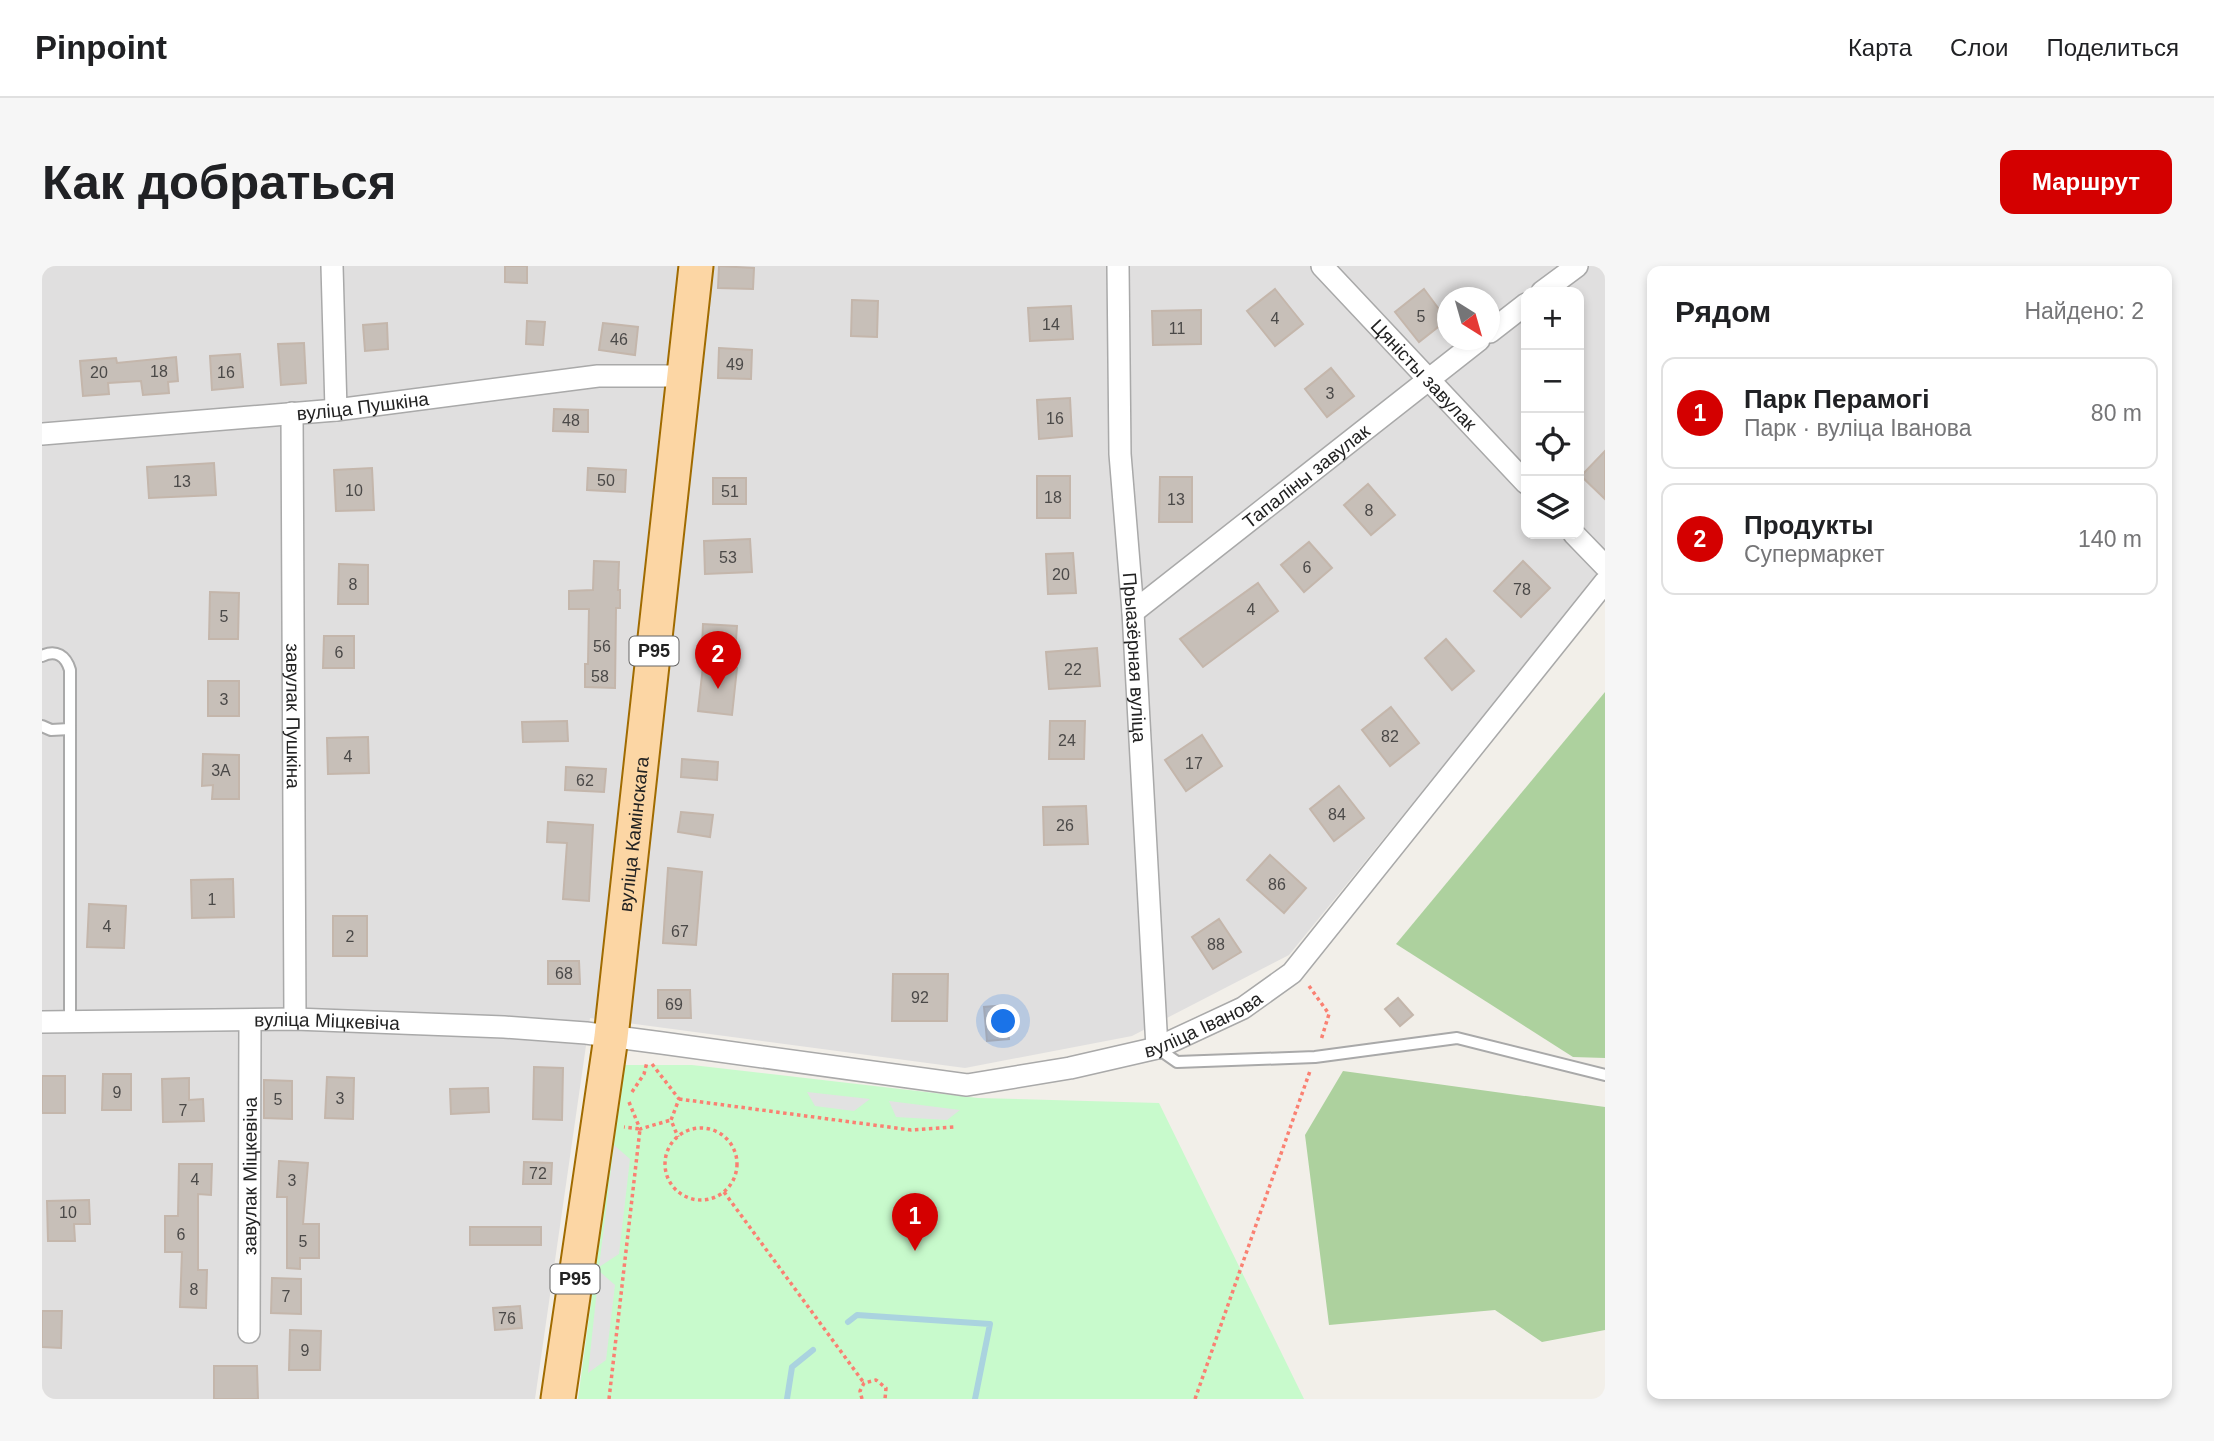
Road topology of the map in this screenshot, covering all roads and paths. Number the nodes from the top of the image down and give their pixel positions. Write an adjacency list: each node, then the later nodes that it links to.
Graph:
1 (332, 266): 12 (street)
2 (696, 266): 10 (main road, вуліца Камінскага / Р95)
3 (1118, 266): 19 (street, Прыазёрная вуліца)
4 (1322, 266): 11 (street, Цяністы завулак)
5 (1577, 266): 6 (street)
6 (1549, 287)
7 (1521, 308): 8 (street)
8 (1500, 324)
9 (1465, 350): 11 (street, Тапаліны завулак)
10 (683, 376): 12 (street, вуліца Пушкіна); 28 (main road, вуліца Камінскага / Р95)
11 (1426, 379): 15 (street, Цяністы завулак); 19 (street, Тапаліны завулак)
12 (335, 410): 13 (street, вуліца Пушкіна)
13 (292, 413): 14 (street, вуліца Пушкіна); 24 (street, завулак Пушкіна)
14 (42, 434)
15 (1521, 479)
16 (1579, 539): 17 (street)
17 (1605, 566)
18 (1605, 582): 23 (street, вуліца Іванова)
19 (1133, 612): 29 (street, Прыазёрная вуліца)
20 (42, 656): 22 (lane)
21 (42, 726): 22 (lane)
22 (70, 729): 26 (lane)
23 (1292, 973): 29 (street, вуліца Іванова); 30 (path)
24 (295, 1019): 25 (street, вуліца Міцкевіча); 28 (street, вуліца Міцкевіча)
25 (250, 1020): 26 (street, вуліца Міцкевіча); 39 (street, завулак Міцкевіча)
26 (70, 1021): 27 (street, вуліца Міцкевіча)
27 (42, 1022)
28 (611, 1037): 29 (street, вуліца Іванова); 41 (main road, вуліца Камінскага / Р95)
29 (1157, 1048): 30 (lane)
30 (1315, 1057): 31 (lane); 45 (path)
31 (1605, 1075)
32 (679, 1099): 33 (path); 35 (path); 36 (path)
33 (671, 1120): 36 (path); 37 (path)
34 (615, 1126): 36 (path)
35 (954, 1127)
36 (640, 1129): 42 (path)
37 (678, 1137): 38 (path); 38 (path)
38 (724, 1192): 40 (path)
39 (249, 1332)
40 (864, 1383): 43 (path); 44 (path)
41 (558, 1399)
42 (609, 1399)
43 (862, 1399)
44 (885, 1399)
45 (1195, 1399)

